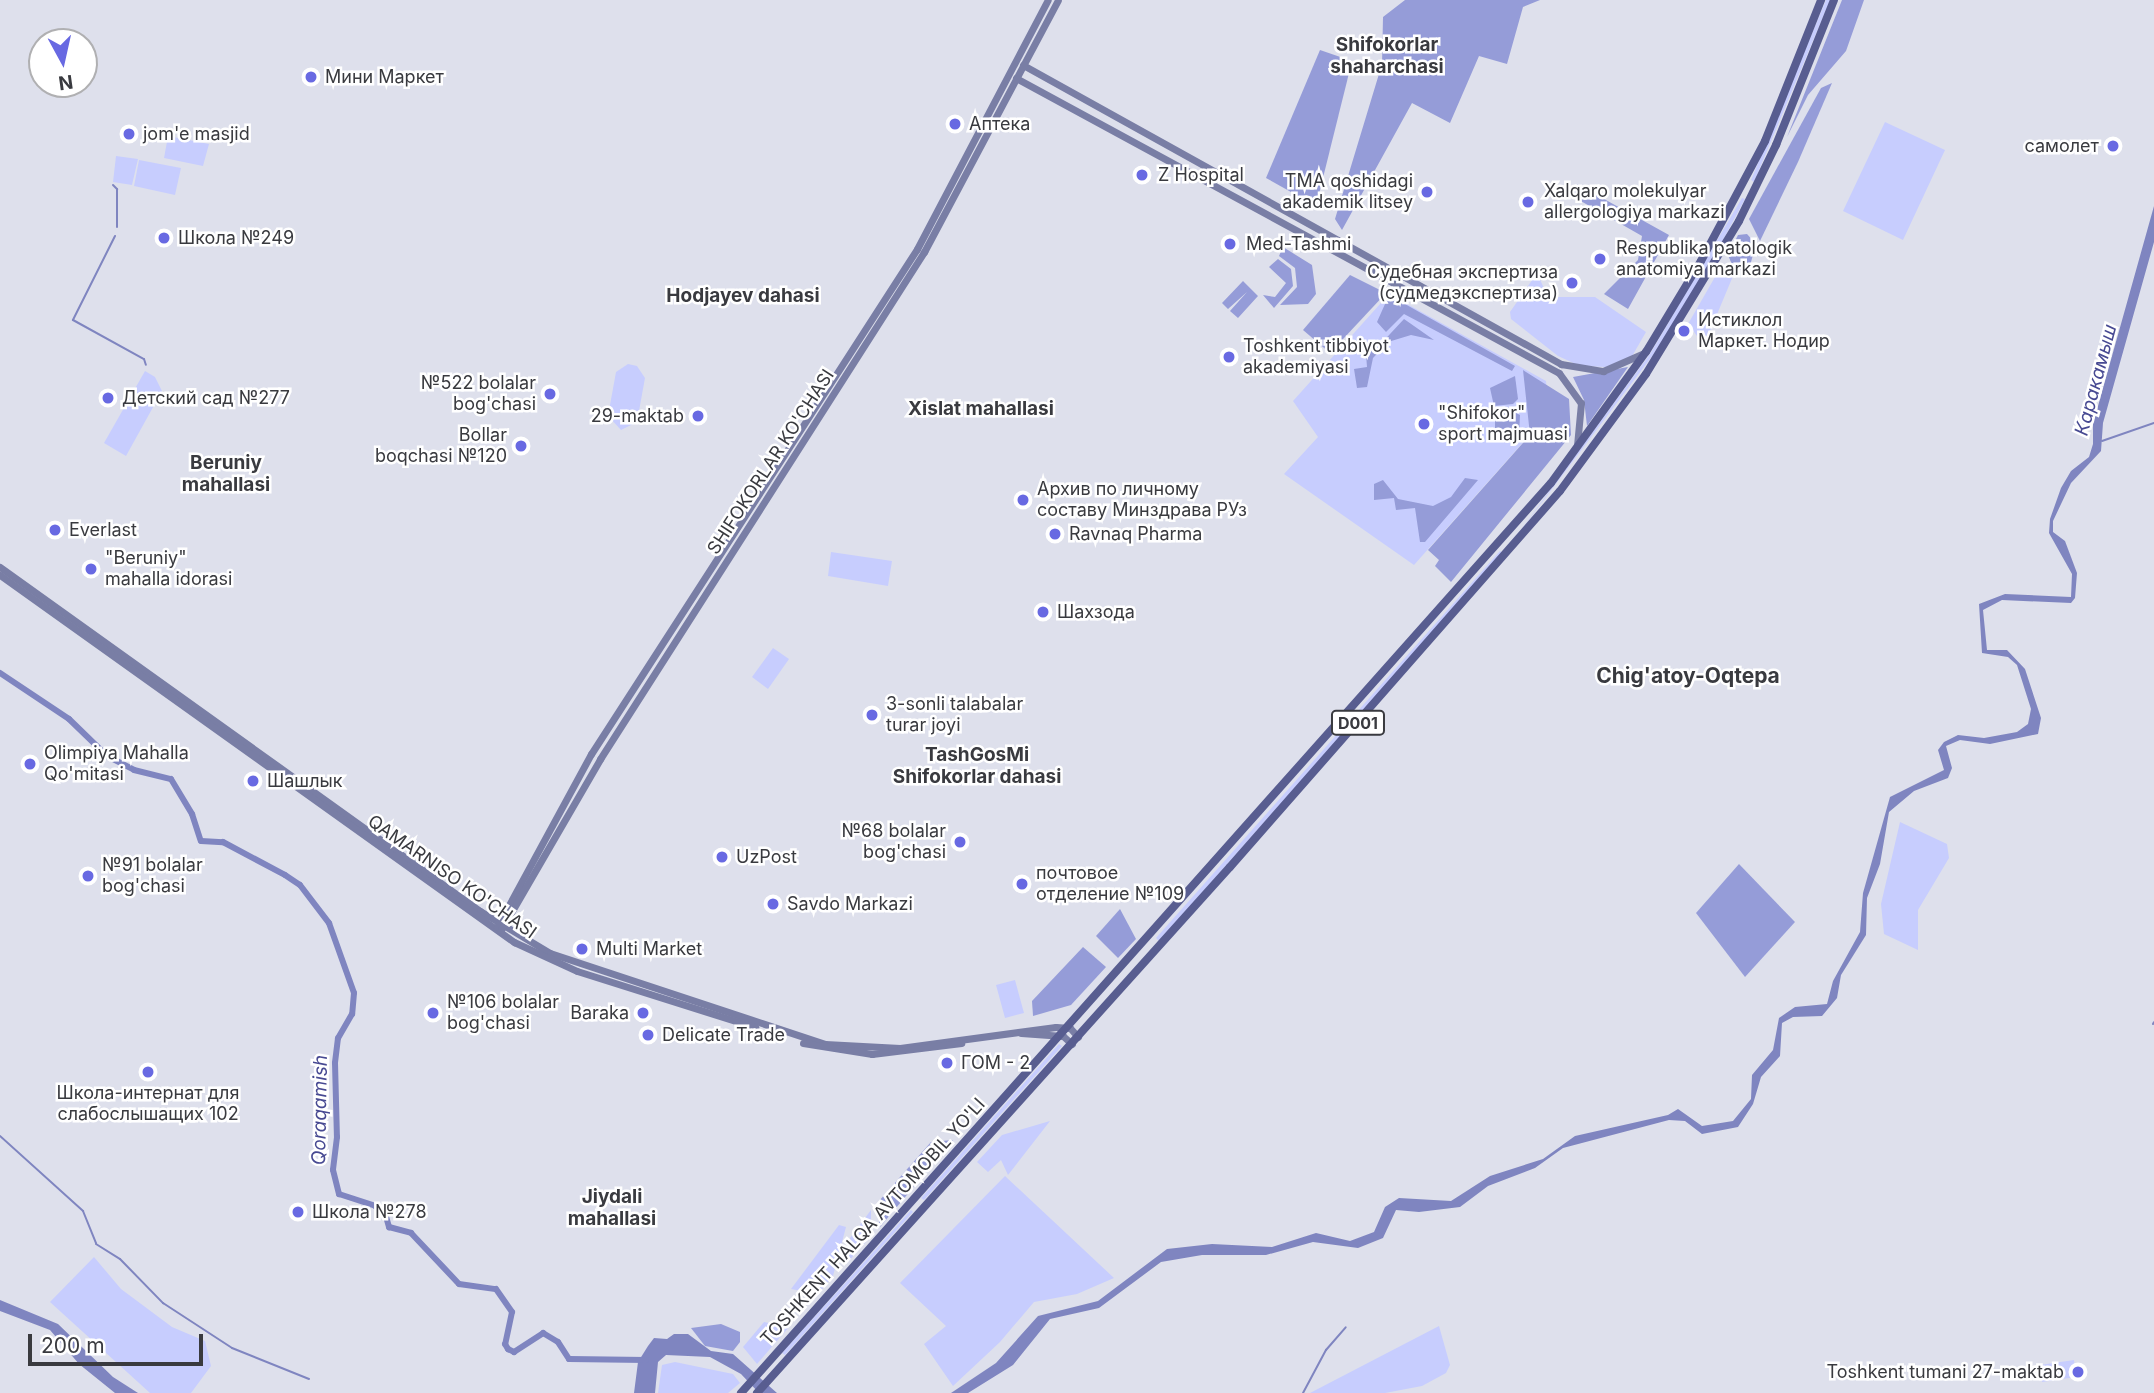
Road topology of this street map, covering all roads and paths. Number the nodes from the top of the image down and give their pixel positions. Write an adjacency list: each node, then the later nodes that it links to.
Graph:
1 (1048, 0): 5 (main road, SHIFOKORLAR KO'CHASI)
2 (1058, 0): 6 (main road, SHIFOKORLAR KO'CHASI)
3 (1821, 0): 9 (highway, TOSHKENT HALQA AVTOMOBIL YO'LI / D001)
4 (1834, 0): 10 (highway, TOSHKENT HALQA AVTOMOBIL YO'LI / D001)
5 (1016, 61): 6 (main road); 7 (main road, SHIFOKORLAR KO'CHASI)
6 (1026, 66): 8 (main road, SHIFOKORLAR KO'CHASI); 11 (main road)
7 (1009, 74): 8 (main road); 19 (main road, SHIFOKORLAR KO'CHASI)
8 (1019, 79): 12 (main road); 19 (main road, SHIFOKORLAR KO'CHASI)
9 (1742, 186): 10 (highway); 13 (highway, TOSHKENT HALQA AVTOMOBIL YO'LI / D001)
10 (1754, 192): 16 (highway, TOSHKENT HALQA AVTOMOBIL YO'LI / D001)
11 (1286, 214): 12 (main road); 13 (main road)
12 (1280, 222): 14 (main road)
13 (1646, 352): 14 (highway, TOSHKENT HALQA AVTOMOBIL YO'LI / D001)
14 (1574, 453): 15 (highway, TOSHKENT HALQA AVTOMOBIL YO'LI / D001)
15 (1502, 542): 16 (highway); 20 (highway, TOSHKENT HALQA AVTOMOBIL YO'LI / D001)
16 (1511, 548): 21 (highway, TOSHKENT HALQA AVTOMOBIL YO'LI / D001)
17 (0, 567): 19 (main road, QAMARNISO KO'CHASI)
18 (0, 575): 19 (main road, QAMARNISO KO'CHASI)
19 (500, 927): 24 (main road, QAMARNISO KO'CHASI); 25 (main road, QAMARNISO KO'CHASI)
20 (1144, 945): 21 (highway); 22 (highway, TOSHKENT HALQA AVTOMOBIL YO'LI / D001)
21 (1153, 953): 23 (highway, TOSHKENT HALQA AVTOMOBIL YO'LI / D001)
22 (1119, 973): 23 (highway); 24 (highway, TOSHKENT HALQA AVTOMOBIL YO'LI / D001)
23 (1128, 981): 26 (highway, TOSHKENT HALQA AVTOMOBIL YO'LI / D001)
24 (1070, 1028): 25 (highway, TOSHKENT HALQA AVTOMOBIL YO'LI / D001); 26 (main road)
25 (1063, 1036): 26 (main road); 27 (highway, TOSHKENT HALQA AVTOMOBIL YO'LI / D001)
26 (1075, 1040): 28 (highway, TOSHKENT HALQA AVTOMOBIL YO'LI / D001)
27 (914, 1200): 28 (highway); 29 (highway, TOSHKENT HALQA AVTOMOBIL YO'LI / D001)
28 (924, 1209): 30 (highway, TOSHKENT HALQA AVTOMOBIL YO'LI / D001)
29 (742, 1392)
30 (757, 1393)

